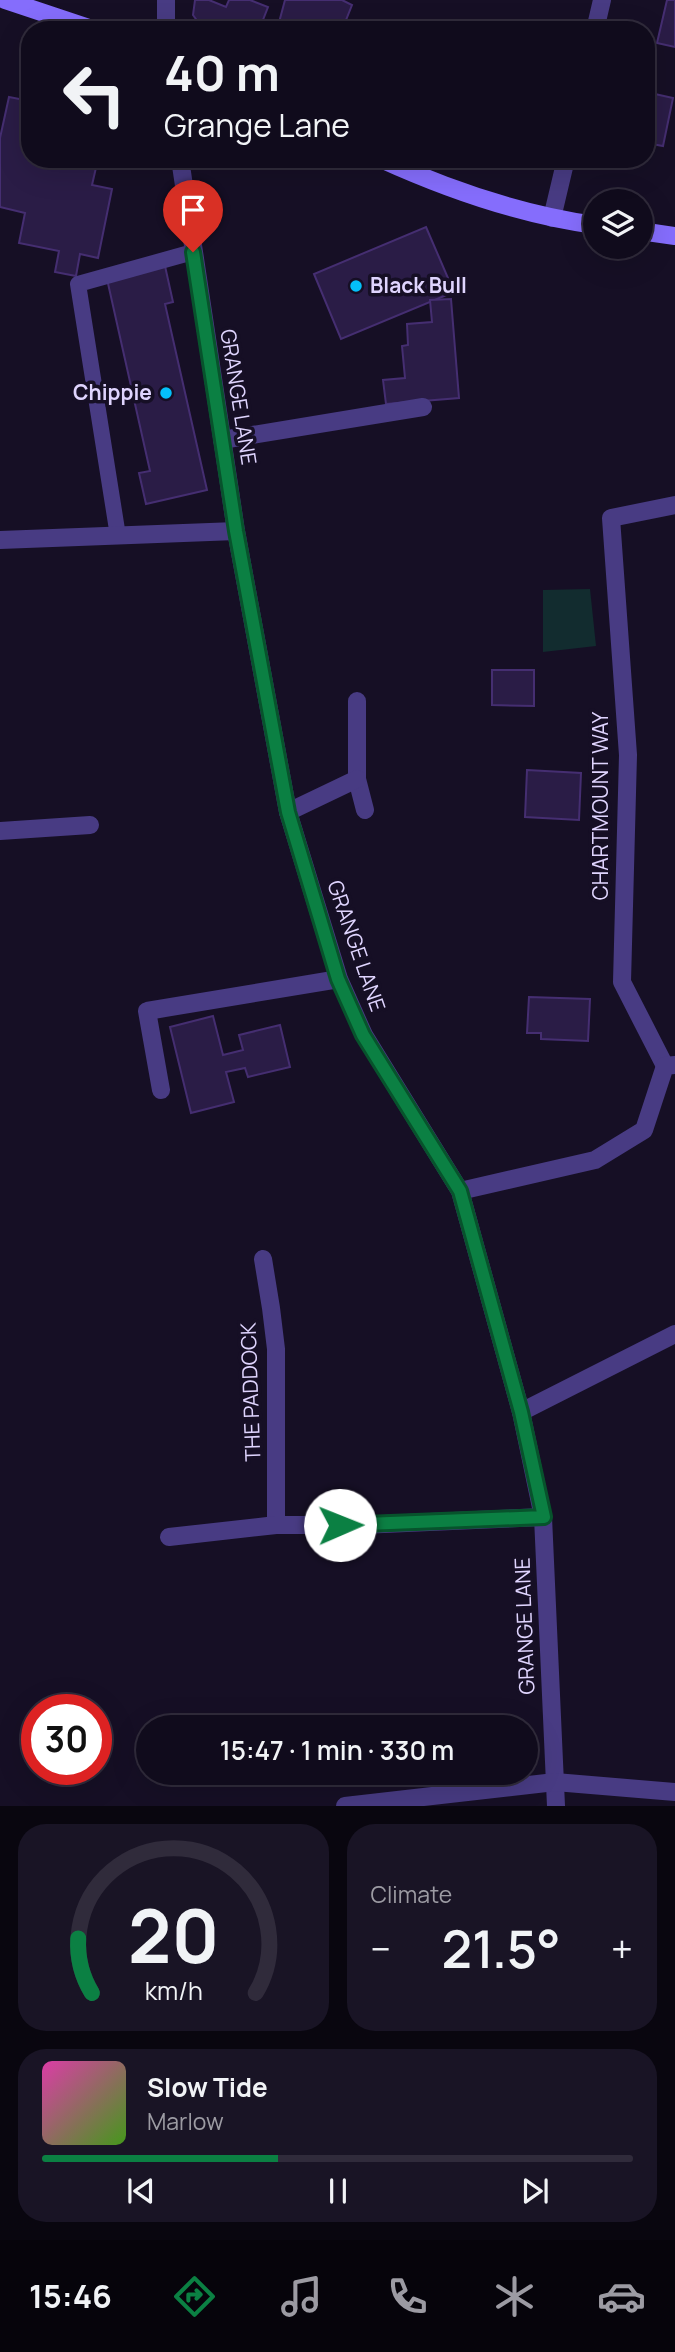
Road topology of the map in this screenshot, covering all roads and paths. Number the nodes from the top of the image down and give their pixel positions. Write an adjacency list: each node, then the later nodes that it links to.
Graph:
1 (5, 0): 4 (main road)
2 (166, 0): 5 (street)
3 (602, 0): 6 (street)
4 (68, 21)
5 (166, 21)
6 (597, 21)
7 (181, 168): 14 (street, GRANGE LANE)
8 (405, 168): 10 (main road)
9 (564, 168): 10 (street)
10 (552, 218): 11 (main road)
11 (583, 223)
12 (653, 233): 13 (main road)
13 (675, 236)
14 (193, 252): 16 (street, GRANGE LANE); 19 (lane)
15 (423, 407): 16 (street)
16 (222, 440): 18 (street, GRANGE LANE)
17 (675, 505): 28 (street, CHARTMOUNT WAY)
18 (236, 531): 19 (street); 24 (street, GRANGE LANE)
19 (118, 536): 20 (street)
20 (0, 540)
21 (356, 701): 22 (street)
22 (357, 779): 23 (street); 24 (street)
23 (365, 810)
24 (288, 812): 27 (street, GRANGE LANE)
25 (90, 825): 26 (street)
26 (0, 831)
27 (338, 979): 29 (street); 30 (street, GRANGE LANE)
28 (670, 1066): 30 (street)
29 (160, 1090)
30 (460, 1191): 33 (street, GRANGE LANE)
31 (263, 1259): 35 (street, THE PADDOCK)
32 (675, 1334): 33 (street)
33 (521, 1412): 34 (street, GRANGE LANE)
34 (544, 1517): 35 (street); 37 (street, GRANGE LANE)
35 (276, 1525): 36 (street)
36 (169, 1536)
37 (555, 1782): 38 (street); 39 (street); 40 (street, GRANGE LANE)
38 (675, 1792)
39 (345, 1806)
40 (556, 1806)

